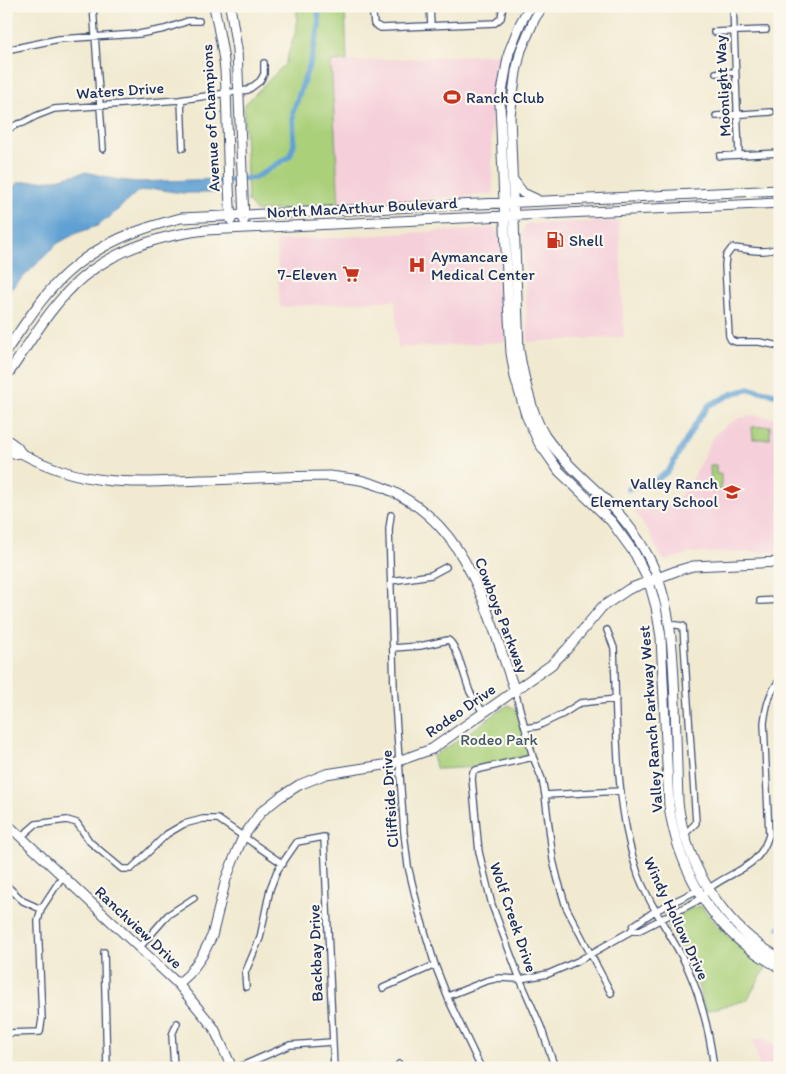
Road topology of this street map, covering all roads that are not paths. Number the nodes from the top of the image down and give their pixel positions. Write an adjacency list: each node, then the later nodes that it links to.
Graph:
1 (93, 6): 17 (street)
2 (214, 6): 23 (main road, Avenue of Champions)
3 (230, 6): 22 (main road, Avenue of Champions)
4 (372, 6): 13 (street)
5 (430, 6): 13 (street)
6 (504, 6): 13 (street)
7 (530, 6): 25 (main road, Valley Ranch Parkway West)
8 (543, 6): 26 (main road, Valley Ranch Parkway West)
9 (733, 6): 16 (street, Moonlight Way)
10 (758, 6): 11 (main road)
11 (780, 7)
12 (199, 21): 17 (street)
13 (431, 26)
14 (766, 30): 16 (street)
15 (714, 32): 16 (street)
16 (733, 32): 20 (street, Moonlight Way)
17 (95, 37): 18 (street); 27 (street)
18 (6, 50)
19 (264, 63): 22 (street)
20 (736, 72): 21 (street); 29 (street, Moonlight Way)
21 (716, 73)
22 (240, 91): 23 (street, Waters Drive); 44 (main road, Avenue of Champions)
23 (225, 93): 24 (street, Waters Drive); 46 (main road, Avenue of Champions)
24 (181, 100): 27 (street, Waters Drive); 32 (street)
25 (500, 103): 26 (main road); 40 (main road, Valley Ranch Parkway West)
26 (511, 104): 37 (main road, Valley Ranch Parkway West)
27 (100, 106): 31 (street, Waters Drive); 33 (street)
28 (770, 112): 29 (street)
29 (737, 114): 30 (street); 35 (street, Moonlight Way)
30 (716, 116)
31 (6, 130)
32 (183, 148)
33 (103, 149)
34 (780, 153): 35 (street, Moonlight Way)
35 (739, 155): 36 (street)
36 (720, 156)
37 (514, 180): 39 (main road); 41 (main road, Valley Ranch Parkway West)
38 (780, 190): 39 (main road, North MacArthur Boulevard)
39 (538, 200): 41 (main road, North MacArthur Boulevard)
40 (504, 202): 41 (main road, North MacArthur Boulevard); 43 (main road, North MacArthur Boulevard); 47 (main road, Valley Ranch Parkway West)
41 (514, 202): 45 (main road, Valley Ranch Parkway West)
42 (780, 203): 45 (main road, North MacArthur Boulevard)
43 (380, 209): 44 (main road, North MacArthur Boulevard); 48 (main road)
44 (244, 215): 46 (main road, North MacArthur Boulevard); 50 (main road, Avenue of Champions)
45 (515, 215): 47 (main road, North MacArthur Boulevard); 52 (main road, Valley Ranch Parkway West)
46 (231, 216): 49 (main road, Avenue of Champions); 54 (main road, North MacArthur Boulevard)
47 (505, 216): 48 (main road, North MacArthur Boulevard); 52 (main road, Valley Ranch Parkway West)
48 (381, 222): 50 (main road, North MacArthur Boulevard)
49 (232, 228): 50 (main road, North MacArthur Boulevard); 55 (main road, North MacArthur Boulevard)
50 (243, 228)
51 (780, 247): 53 (street)
52 (514, 334): 56 (main road, Valley Ranch Parkway West)
53 (780, 346)
54 (6, 351)
55 (6, 377)
56 (538, 431): 63 (main road, Valley Ranch Parkway West); 63 (main road, Valley Ranch Parkway West)
57 (6, 439): 59 (main road, Cowboys Parkway)
58 (6, 450): 59 (main road, Cowboys Parkway)
59 (21, 453): 71 (main road, Cowboys Parkway)
60 (391, 515): 64 (street, Cliffside Drive)
61 (780, 562): 63 (main road, Rodeo Drive)
62 (446, 567): 64 (street)
63 (653, 580): 67 (main road, Valley Ranch Parkway West); 71 (main road, Rodeo Drive); 72 (main road, Valley Ranch Parkway West)
64 (391, 581): 69 (street, Cliffside Drive)
65 (780, 600): 66 (street)
66 (760, 602)
67 (669, 624): 73 (main road, Valley Ranch Parkway West); 84 (street)
68 (607, 630): 74 (street, Windy Hollow Drive)
69 (393, 648): 75 (street); 78 (street, Cliffside Drive)
70 (780, 680): 90 (street)
71 (515, 691): 75 (main road, Rodeo Drive); 76 (street, Cowboys Parkway)
72 (664, 691): 73 (main road); 81 (main road, Valley Ranch Parkway West)
73 (674, 691): 82 (main road, Valley Ranch Parkway West)
74 (616, 699): 76 (street); 79 (street, Windy Hollow Drive)
75 (484, 712): 78 (main road, Rodeo Drive)
76 (525, 728): 77 (street, Cowboys Parkway)
77 (533, 757): 80 (street, Cowboys Parkway); 103 (street, Wolf Creek Drive)
78 (400, 761): 85 (main road, Rodeo Drive); 101 (street, Cliffside Drive)
79 (621, 791): 80 (street); 94 (street, Windy Hollow Drive)
80 (545, 795): 99 (street, Cowboys Parkway)
81 (668, 795): 82 (main road); 91 (main road, Valley Ranch Parkway West)
82 (678, 795): 84 (main road, Valley Ranch Parkway West)
83 (6, 823): 86 (main road, Ranchview Drive)
84 (685, 834): 90 (main road, Valley Ranch Parkway West)
85 (243, 837): 86 (street); 87 (street); 104 (main road, Rodeo Drive)
86 (21, 838): 88 (main road, Ranchview Drive)
87 (283, 864): 105 (street); 111 (street, Backbay Drive)
88 (62, 877): 93 (street); 97 (main road, Ranchview Drive)
89 (6, 884): 93 (street)
90 (709, 888): 91 (street); 100 (main road, Valley Ranch Parkway West)
91 (700, 894): 94 (street); 95 (street); 102 (main road, Valley Ranch Parkway West)
92 (194, 898): 97 (street)
93 (41, 908): 110 (street)
94 (655, 911): 95 (street, Windy Hollow Drive); 96 (street)
95 (660, 920): 96 (street); 119 (street, Windy Hollow Drive)
96 (631, 931): 99 (street)
97 (140, 947): 104 (main road, Ranchview Drive)
98 (104, 952): 112 (street)
99 (591, 954): 103 (street); 107 (street, Cowboys Parkway)
100 (780, 958)
101 (435, 965): 106 (street); 108 (street, Cliffside Drive)
102 (780, 968)
103 (520, 979): 108 (street); 118 (street, Wolf Creek Drive)
104 (178, 984): 114 (main road, Ranchview Drive)
105 (246, 987)
106 (382, 988)
107 (610, 993)
108 (448, 996): 117 (street, Cliffside Drive)
109 (177, 1023): 113 (street)
110 (6, 1033)
111 (332, 1042): 115 (street); 116 (street, Backbay Drive)
112 (107, 1068)
113 (174, 1068)
114 (232, 1068)
115 (237, 1068)
116 (334, 1068)
117 (481, 1068)
118 (555, 1068)
119 (714, 1068)

